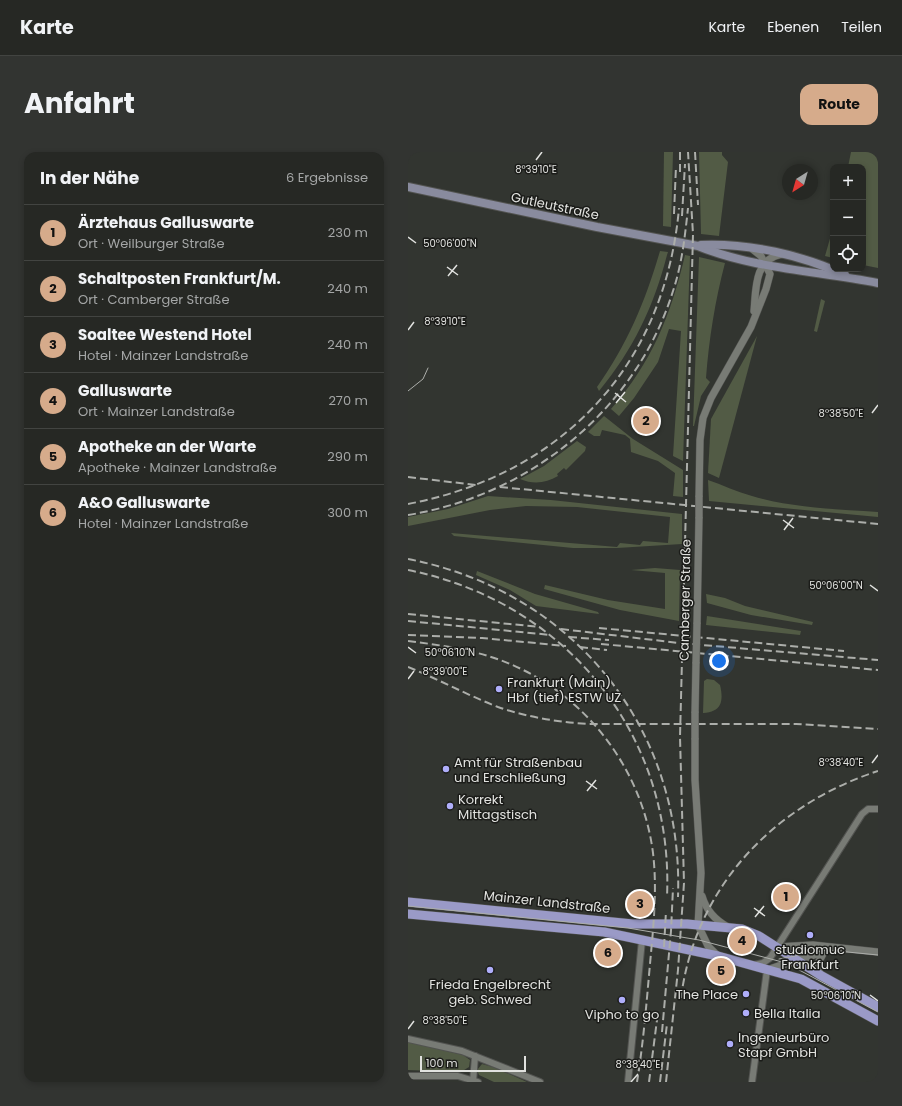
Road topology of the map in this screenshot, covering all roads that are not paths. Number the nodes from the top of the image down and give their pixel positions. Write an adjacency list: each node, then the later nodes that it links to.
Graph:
1 (408, 187): 2 (main road, Gutleutstraße)
2 (698, 246): 3 (main road, Gutleutstraße); 5 (main road, Gutleutstraße)
3 (752, 248): 4 (main road, Gutleutstraße); 7 (street)
4 (782, 254): 6 (main road, Gutleutstraße); 7 (street)
5 (754, 261): 7 (main road, Gutleutstraße); 9 (street)
6 (812, 262): 10 (main road); 12 (main road, Gutleutstraße)
7 (765, 263): 8 (main road, Gutleutstraße); 9 (street); 11 (street)
8 (777, 266): 10 (main road, Gutleutstraße); 11 (street)
9 (758, 271): 14 (street, Camberger Straße)
10 (804, 271): 12 (main road, Gutleutstraße)
11 (770, 273): 14 (street, Camberger Straße)
12 (848, 277): 13 (main road, Gutleutstraße)
13 (878, 283)
14 (754, 319): 16 (street, Camberger Straße, bridge)
15 (878, 809): 24 (street)
16 (701, 893): 21 (street, Camberger Straße); 22 (street, Camberger Straße)
17 (408, 902): 18 (main road, Mainzer Landstraße)
18 (489, 910): 20 (street); 21 (main road, Mainzer Landstraße)
19 (408, 914): 20 (main road, Mainzer Landstraße)
20 (488, 921): 23 (main road, Mainzer Landstraße)
21 (698, 925): 22 (main road, Mainzer Landstraße); 28 (street)
22 (728, 927): 24 (main road, Mainzer Landstraße)
23 (642, 940): 28 (main road, Mainzer Landstraße); 40 (street)
24 (776, 947): 25 (street); 29 (main road, Mainzer Landstraße); 30 (street)
25 (831, 948): 26 (street); 27 (street)
26 (824, 952): 29 (street); 32 (street)
27 (878, 952)
28 (718, 956): 30 (main road, Mainzer Landstraße)
29 (795, 960): 31 (street); 32 (main road, Mainzer Landstraße)
30 (750, 965): 31 (main road, Mainzer Landstraße)
31 (767, 970): 34 (main road, Mainzer Landstraße); 41 (street)
32 (820, 975): 33 (main road, Mainzer Landstraße)
33 (878, 1007)
34 (878, 1021)
35 (408, 1039): 36 (street)
36 (475, 1056): 38 (street); 39 (street)
37 (408, 1076): 38 (street)
38 (475, 1081)
39 (540, 1082)
40 (628, 1082)
41 (752, 1082)

